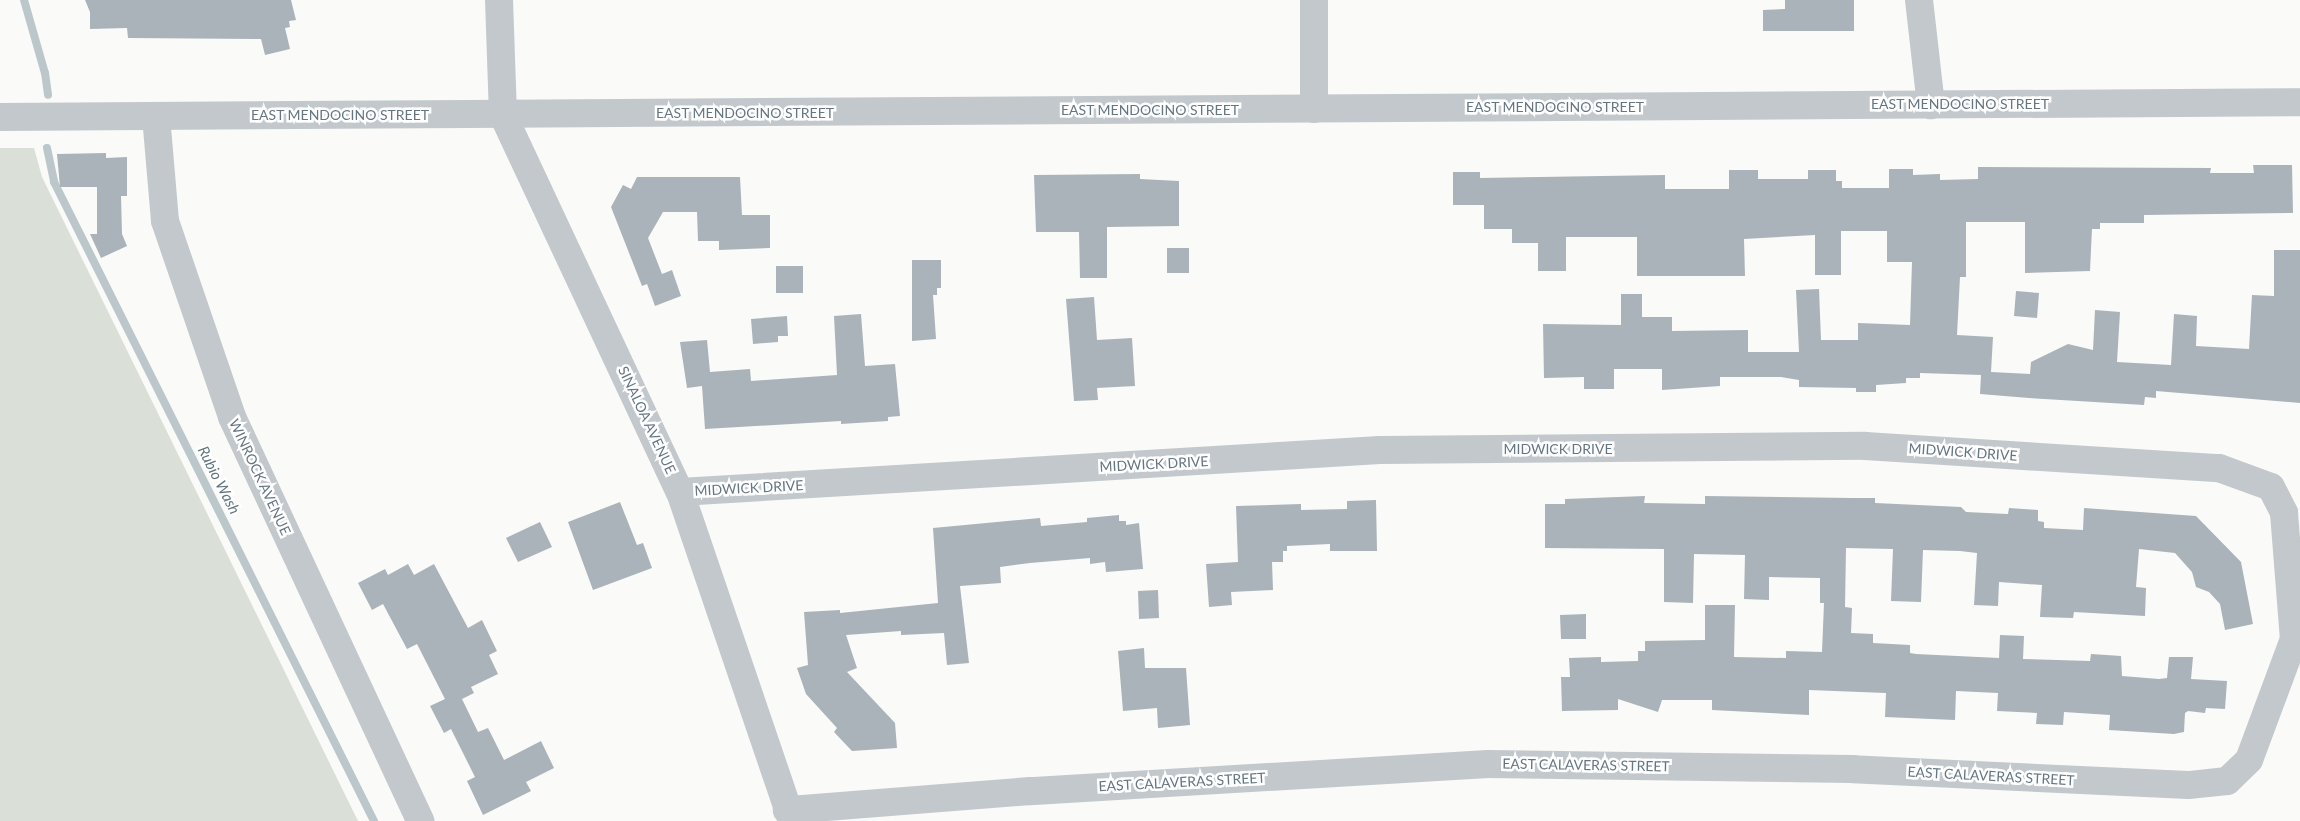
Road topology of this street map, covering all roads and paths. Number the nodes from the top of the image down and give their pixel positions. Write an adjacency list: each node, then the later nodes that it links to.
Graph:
1 (499, 0): 7 (street)
2 (1314, 0): 6 (street)
3 (1919, 0): 5 (street)
4 (2300, 102): 5 (street, EAST MENDOCINO STREET)
5 (1931, 105): 6 (street, EAST MENDOCINO STREET)
6 (1314, 109): 7 (street, EAST MENDOCINO STREET)
7 (503, 115): 8 (street, EAST MENDOCINO STREET); 10 (street, SINALOA AVENUE)
8 (156, 116): 9 (street, EAST MENDOCINO STREET); 13 (street, WINROCK AVENUE)
9 (0, 118)
10 (680, 492): 11 (street, MIDWICK DRIVE); 12 (street, SINALOA AVENUE)
11 (2297, 640): 12 (street, EAST CALAVERAS STREET)
12 (790, 816)
13 (420, 821)

